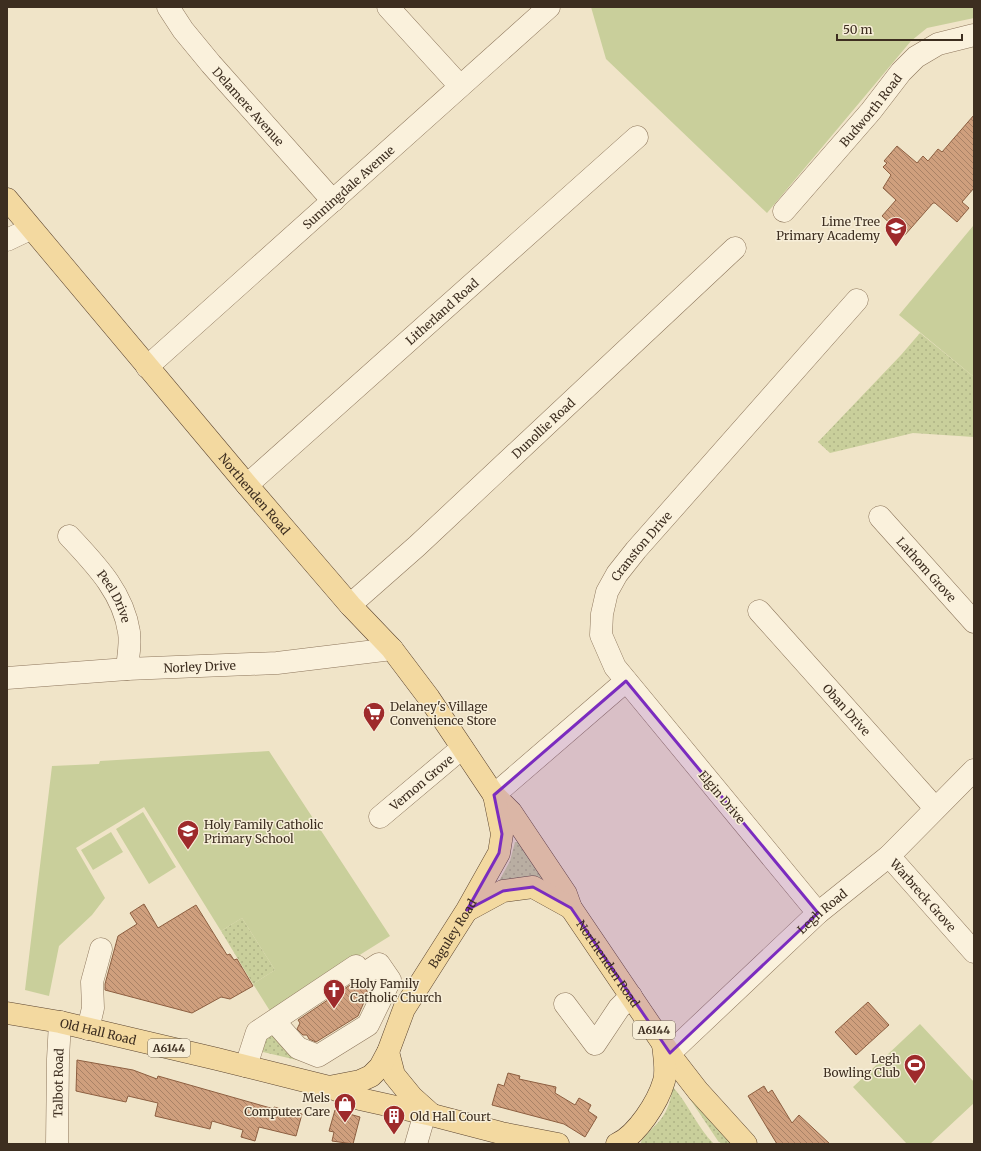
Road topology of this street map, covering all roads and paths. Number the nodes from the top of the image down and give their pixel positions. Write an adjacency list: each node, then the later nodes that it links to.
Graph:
1 (168, 7): 8 (street, Delamere Avenue)
2 (388, 7): 5 (street)
3 (549, 7): 5 (street, Sunningdale Avenue)
4 (972, 39): 9 (street, Budworth Road)
5 (460, 86): 8 (street, Sunningdale Avenue)
6 (637, 137): 15 (street, Litherland Road)
7 (7, 199): 10 (main road, Northenden Road)
8 (333, 201): 14 (street, Sunningdale Avenue)
9 (784, 211)
10 (30, 229): 11 (street); 14 (main road, Northenden Road)
11 (7, 240)
12 (735, 248): 18 (street, Dunollie Road)
13 (857, 300): 24 (street, Cranston Drive)
14 (147, 368): 15 (main road, Northenden Road)
15 (247, 485): 18 (main road, Northenden Road)
16 (880, 517): 20 (street, Lathom Grove)
17 (68, 536): 22 (street, Peel Drive)
18 (350, 605): 21 (main road, Northenden Road)
19 (759, 611): 28 (street, Oban Drive)
20 (974, 622)
21 (392, 649): 22 (street, Norley Drive); 25 (main road, Northenden Road)
22 (127, 669): 23 (street, Norley Drive)
23 (7, 678)
24 (626, 681): 27 (street); 33 (street, Elgin Drive)
25 (462, 748): 27 (main road, Northenden Road); 29 (street, Vernon Grove)
26 (974, 770): 28 (street, Legh Road)
27 (494, 795): 31 (main road, Northenden Road); 32 (main road, Northenden Road)
28 (935, 808): 30 (street, Legh Road)
29 (380, 817)
30 (889, 856): 33 (street, Legh Road); 35 (street, Warbreck Grove)
31 (571, 908): 32 (main road, Baguley Road / A6144); 36 (main road, Northenden Road / A6144)
32 (467, 910): 43 (main road, Baguley Road / A6144)
33 (818, 913): 42 (street, Legh Road)
34 (101, 949): 41 (street)
35 (974, 952)
36 (631, 996): 37 (street); 42 (main road, Northenden Road / A6144)
37 (565, 1004)
38 (7, 1013): 40 (main road, Old Hall Road / A6144)
39 (274, 1021): 39 (street); 44 (street)
40 (60, 1022): 41 (main road, Old Hall Road / A6144); 47 (street, Talbot Road)
41 (88, 1029): 44 (main road, Old Hall Road / A6144)
42 (667, 1048): 50 (main road, A6144); 51 (main road, Northenden Road / A6144)
43 (388, 1052): 45 (main road, Old Hall Road / A6144); 46 (main road, A6144)
44 (246, 1066): 45 (main road, Old Hall Road / A6144)
45 (329, 1087): 46 (main road, Old Hall Road / A6144)
46 (428, 1114): 48 (street); 49 (main road, Old Hall Road / A6144)
47 (57, 1144)
48 (416, 1144)
49 (558, 1144)
50 (617, 1144)
51 (746, 1144)

